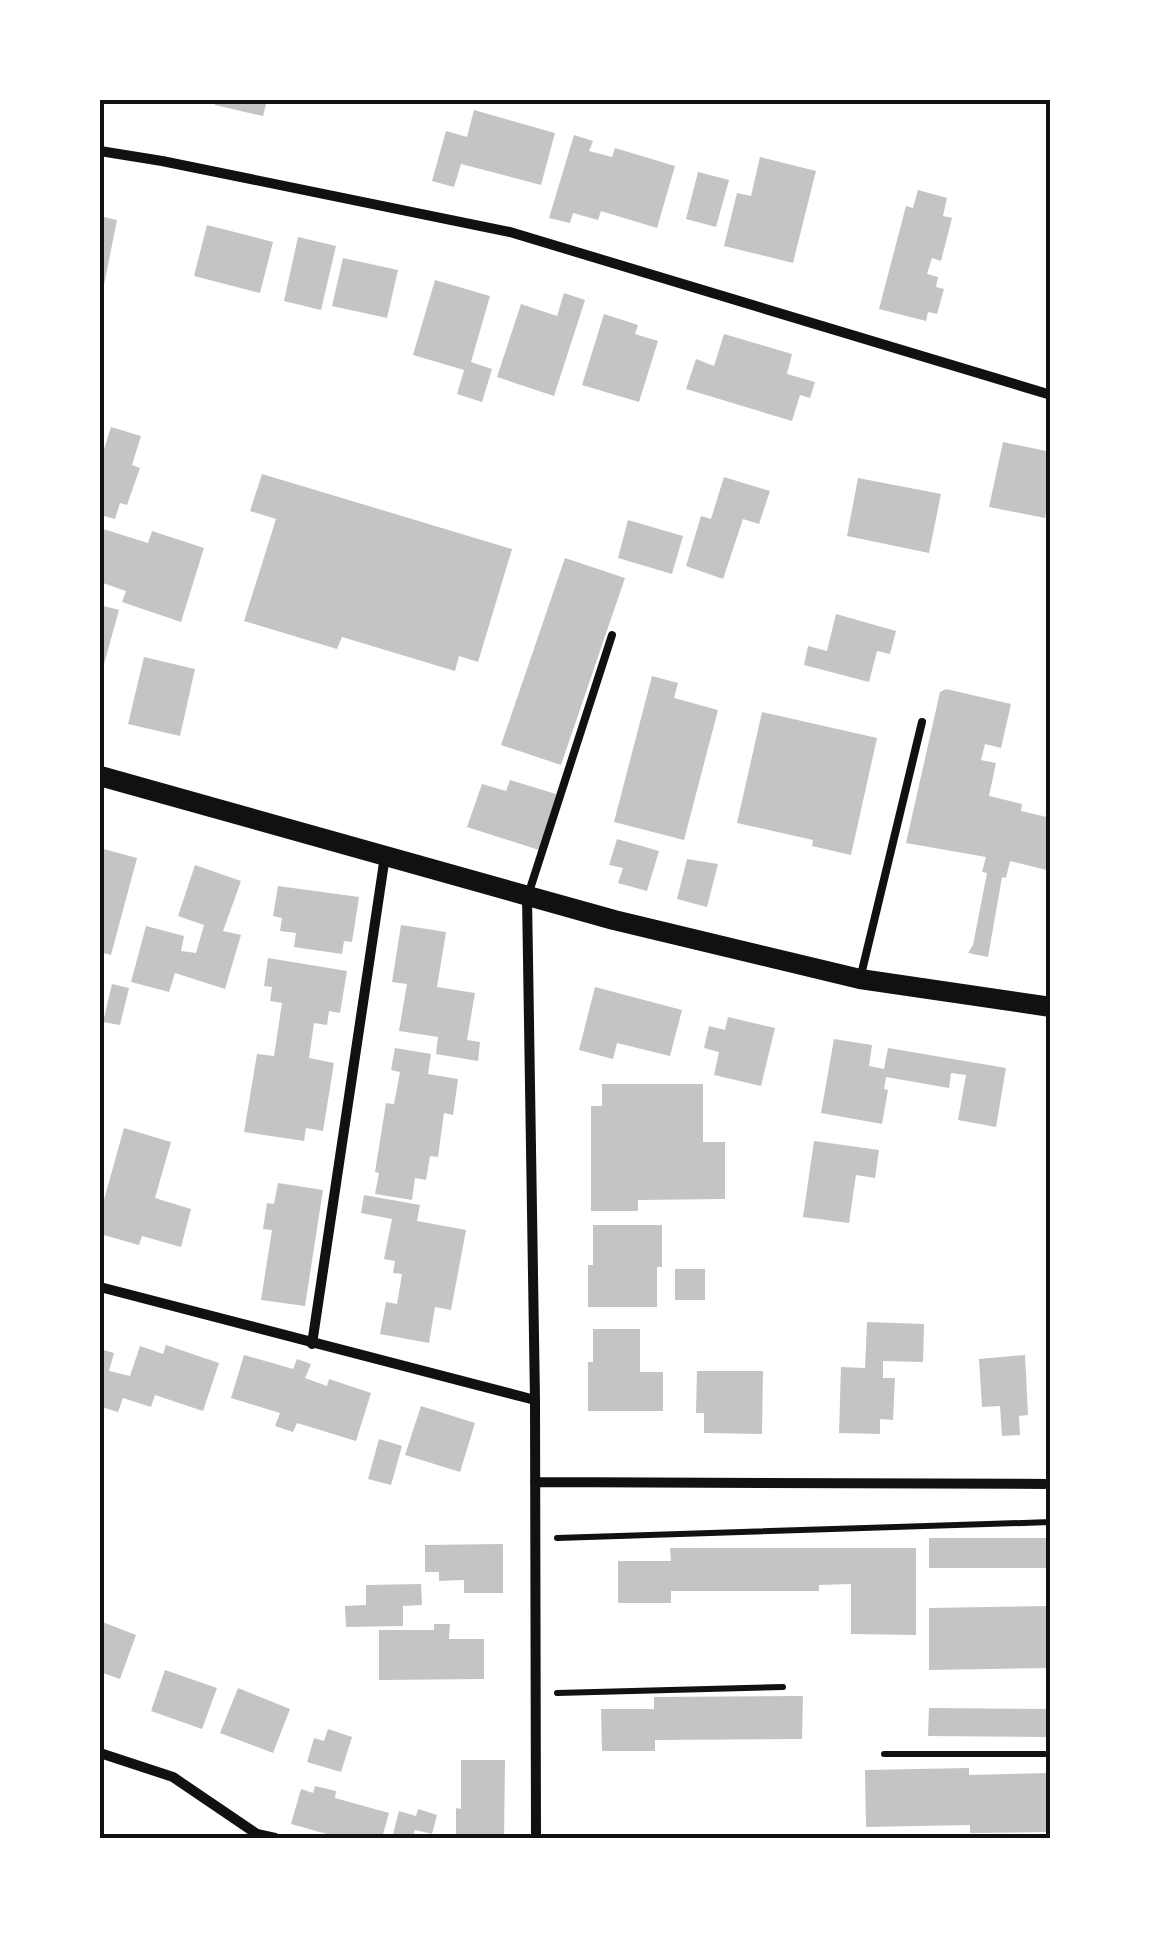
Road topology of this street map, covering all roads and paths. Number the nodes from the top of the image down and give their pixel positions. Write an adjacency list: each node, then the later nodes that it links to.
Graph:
1 (100, 152): 2 (street)
2 (1051, 396)
3 (612, 635): 7 (lane)
4 (922, 722): 8 (lane)
5 (100, 776): 6 (main road)
6 (385, 856): 7 (main road); 11 (street)
7 (528, 896): 8 (main road); 12 (street)
8 (860, 979): 9 (main road)
9 (1051, 1007)
10 (100, 1286): 11 (street)
11 (312, 1344): 12 (street)
12 (535, 1400): 13 (street)
13 (535, 1482): 14 (street); 16 (street)
14 (1051, 1484)
15 (1051, 1522): 16 (path)
16 (536, 1539): 18 (street)
17 (783, 1687): 18 (path)
18 (536, 1693): 23 (street)
19 (100, 1753): 22 (street)
20 (884, 1754): 21 (path)
21 (1051, 1754)
22 (275, 1838)
23 (536, 1838)

